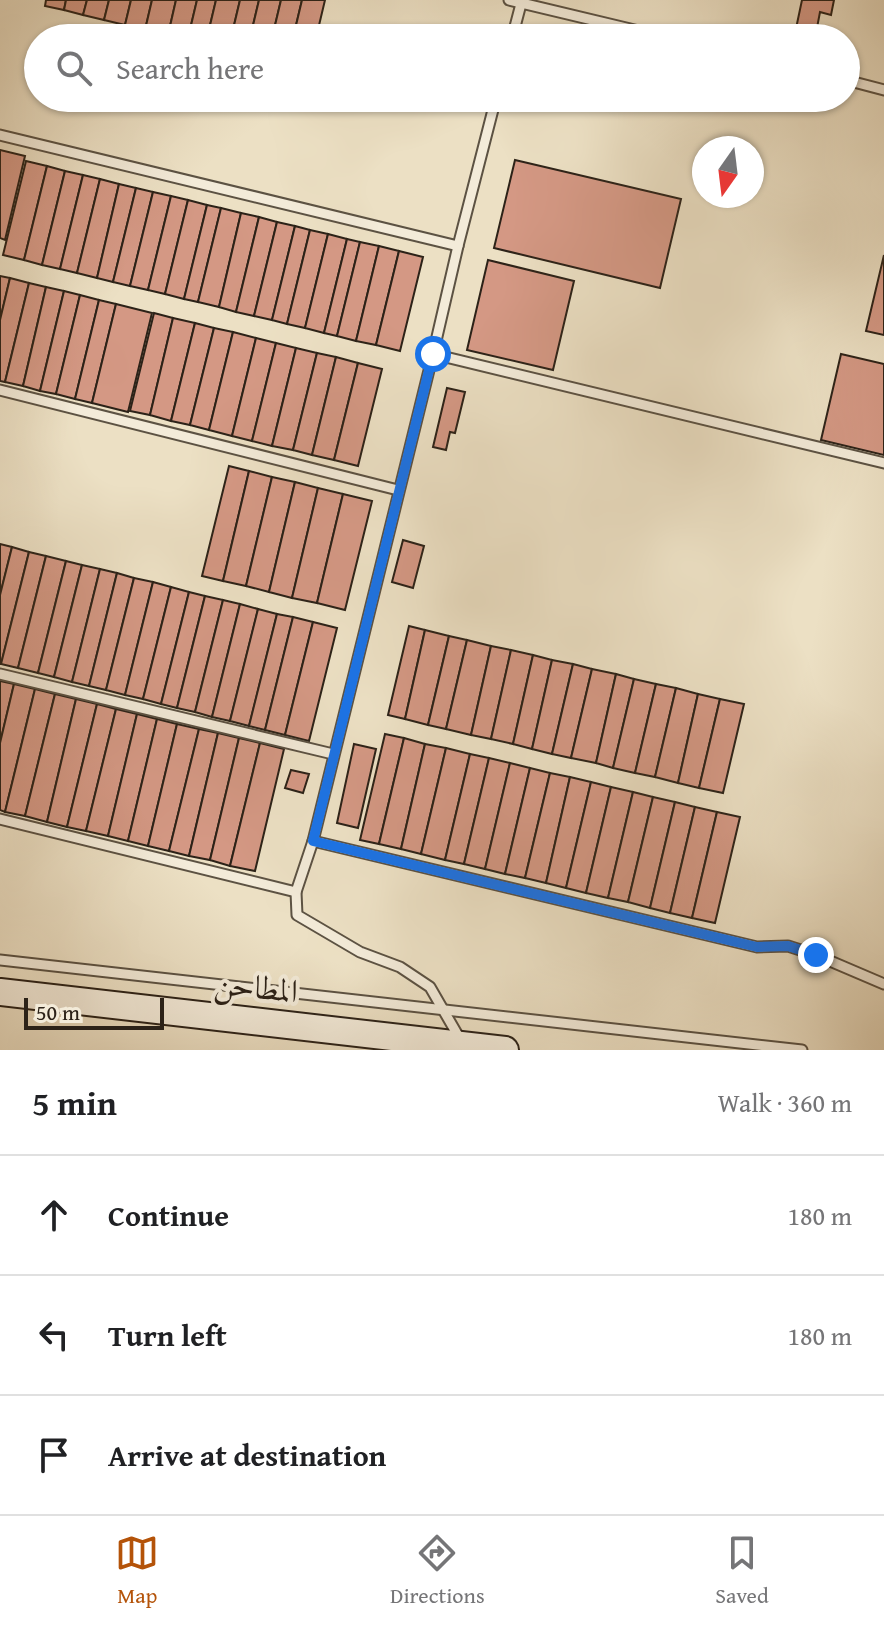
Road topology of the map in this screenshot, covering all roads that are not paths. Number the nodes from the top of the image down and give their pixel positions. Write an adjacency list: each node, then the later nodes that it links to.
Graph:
1 (509, 0): 2 (lane)
2 (522, 2): 3 (lane); 4 (lane)
3 (516, 24)
4 (611, 24)
5 (860, 84): 6 (lane)
6 (884, 90)
7 (492, 112): 9 (lane)
8 (0, 135): 9 (lane)
9 (458, 246): 10 (lane)
10 (433, 354): 12 (lane); 13 (lane)
11 (0, 390): 13 (lane)
12 (884, 463)
13 (398, 490): 15 (lane)
14 (0, 674): 15 (lane)
15 (333, 754): 17 (lane)
16 (0, 819): 18 (lane)
17 (313, 841): 18 (lane); 20 (lane)
18 (296, 892): 22 (lane)
19 (0, 960): 22 (lane)
20 (884, 984)
21 (0, 992): 23 (main road, المطاحن)
22 (441, 1009): 23 (lane); 25 (lane)
23 (464, 1046): 24 (main road, المطاحن)
24 (505, 1050)
25 (802, 1050)

